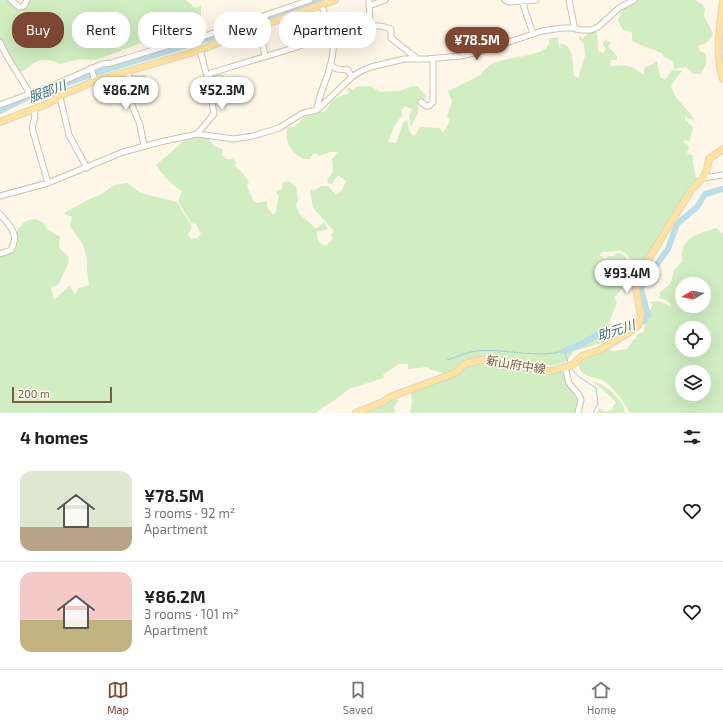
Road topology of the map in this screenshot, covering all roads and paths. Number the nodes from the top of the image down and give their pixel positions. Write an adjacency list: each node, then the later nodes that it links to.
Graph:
1 (11, 0): 2 (street)
2 (27, 0)
3 (310, 0): 14 (street)
4 (335, 0): 13 (main road)
5 (385, 0): 12 (street)
6 (505, 0): 10 (street)
7 (536, 0): 10 (street)
8 (569, 0): 18 (street)
9 (634, 0): 18 (street)
10 (522, 1): 20 (street)
11 (723, 1): 37 (main road)
12 (369, 3)
13 (321, 5): 15 (street); 16 (main road)
14 (271, 12)
15 (324, 12)
16 (271, 22)
17 (376, 26): 28 (street)
18 (572, 28): 20 (street)
19 (214, 32): 31 (street)
20 (533, 34): 29 (street)
21 (0, 42): 43 (street)
22 (214, 44): 26 (main road)
23 (264, 48): 27 (street)
24 (294, 48): 27 (street)
25 (334, 48): 30 (street)
26 (200, 50): 32 (main road); 39 (street)
27 (265, 57): 39 (street)
28 (415, 58): 29 (street); 33 (street)
29 (433, 59): 45 (street)
30 (330, 65): 33 (street); 48 (street)
31 (91, 69): 38 (street); 40 (street)
32 (128, 71): 35 (street); 38 (main road)
33 (352, 77): 48 (street)
34 (220, 78): 39 (street)
35 (130, 79): 36 (street); 41 (street)
36 (143, 79)
37 (723, 79)
38 (95, 80): 44 (main road)
39 (208, 80): 50 (street)
40 (60, 83): 43 (street); 44 (street)
41 (130, 88): 42 (street); 51 (street)
42 (147, 89)
43 (30, 94): 46 (street)
44 (62, 94): 47 (main road); 53 (street)
45 (421, 102)
46 (0, 105)
47 (34, 109): 49 (main road); 56 (street)
48 (317, 110): 50 (street)
49 (0, 122)
50 (197, 134): 51 (street)
51 (144, 146): 53 (street)
52 (723, 149): 55 (main road, 新山府中線)
53 (87, 168): 56 (street)
54 (723, 175): 55 (street)
55 (703, 178): 60 (main road, 新山府中線)
56 (48, 183): 57 (street)
57 (0, 196)
58 (0, 214): 59 (street)
59 (0, 254)
60 (565, 367): 61 (main road, 新山府中線); 62 (street)
61 (356, 413)
62 (578, 413)

